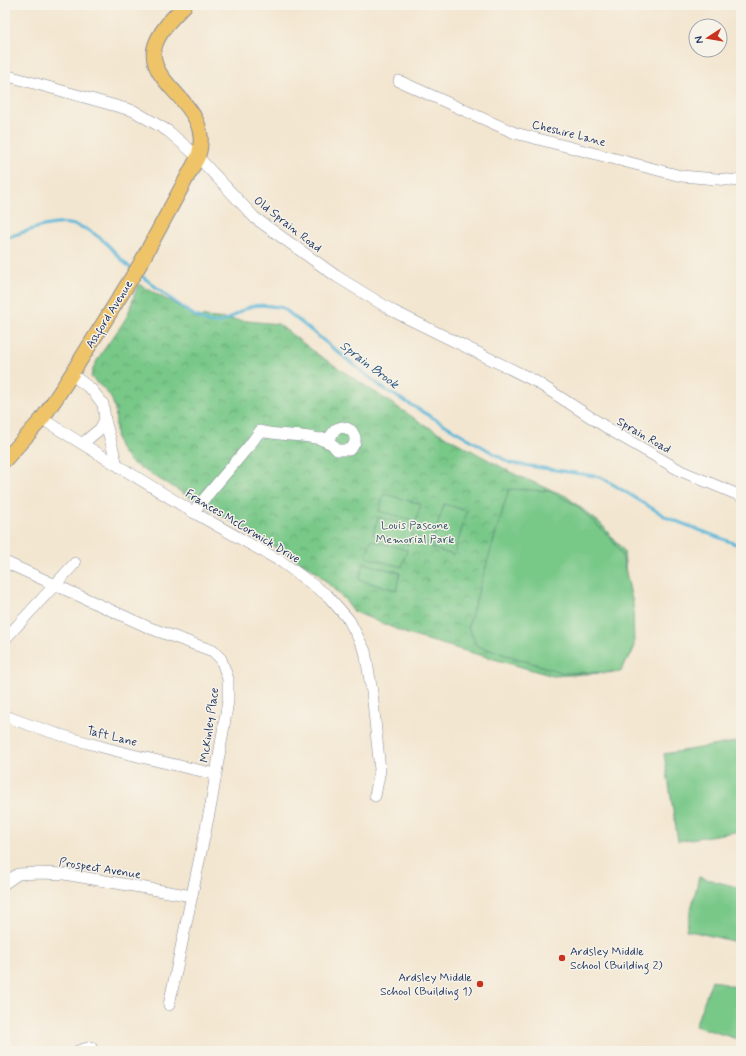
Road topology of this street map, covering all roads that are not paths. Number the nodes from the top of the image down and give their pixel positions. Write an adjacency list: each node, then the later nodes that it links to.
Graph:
1 (185, 5): 4 (main road, Ashford Avenue)
2 (5, 75): 4 (street, Old Sprain Road)
3 (399, 81): 5 (street, Cheshire Lane)
4 (198, 157): 6 (main road, Ashford Avenue); 7 (street, Old Sprain Road)
5 (741, 181)
6 (71, 374): 8 (main road, Ashford Avenue); 9 (street)
7 (541, 385): 14 (street, Sprain Road)
8 (42, 419): 11 (street, Frances McCormick Drive); 12 (main road, Ashford Avenue)
9 (105, 420): 11 (street); 13 (street)
10 (320, 439): 15 (street)
11 (83, 443): 13 (street, Frances McCormick Drive)
12 (5, 460)
13 (117, 464): 15 (street, Frances McCormick Drive)
14 (741, 496)
15 (193, 512): 22 (street, Frances McCormick Drive)
16 (5, 562): 18 (street, McKinley Place)
17 (76, 563): 18 (street)
18 (56, 586): 19 (street); 21 (street, McKinley Place)
19 (5, 639)
20 (5, 716): 21 (street, Taft Lane)
21 (215, 774): 24 (street, McKinley Place)
22 (375, 796)
23 (5, 883): 24 (street, Prospect Avenue)
24 (192, 896): 25 (street, McKinley Place)
25 (169, 1005)
26 (91, 1047): 27 (street)
27 (78, 1051)

